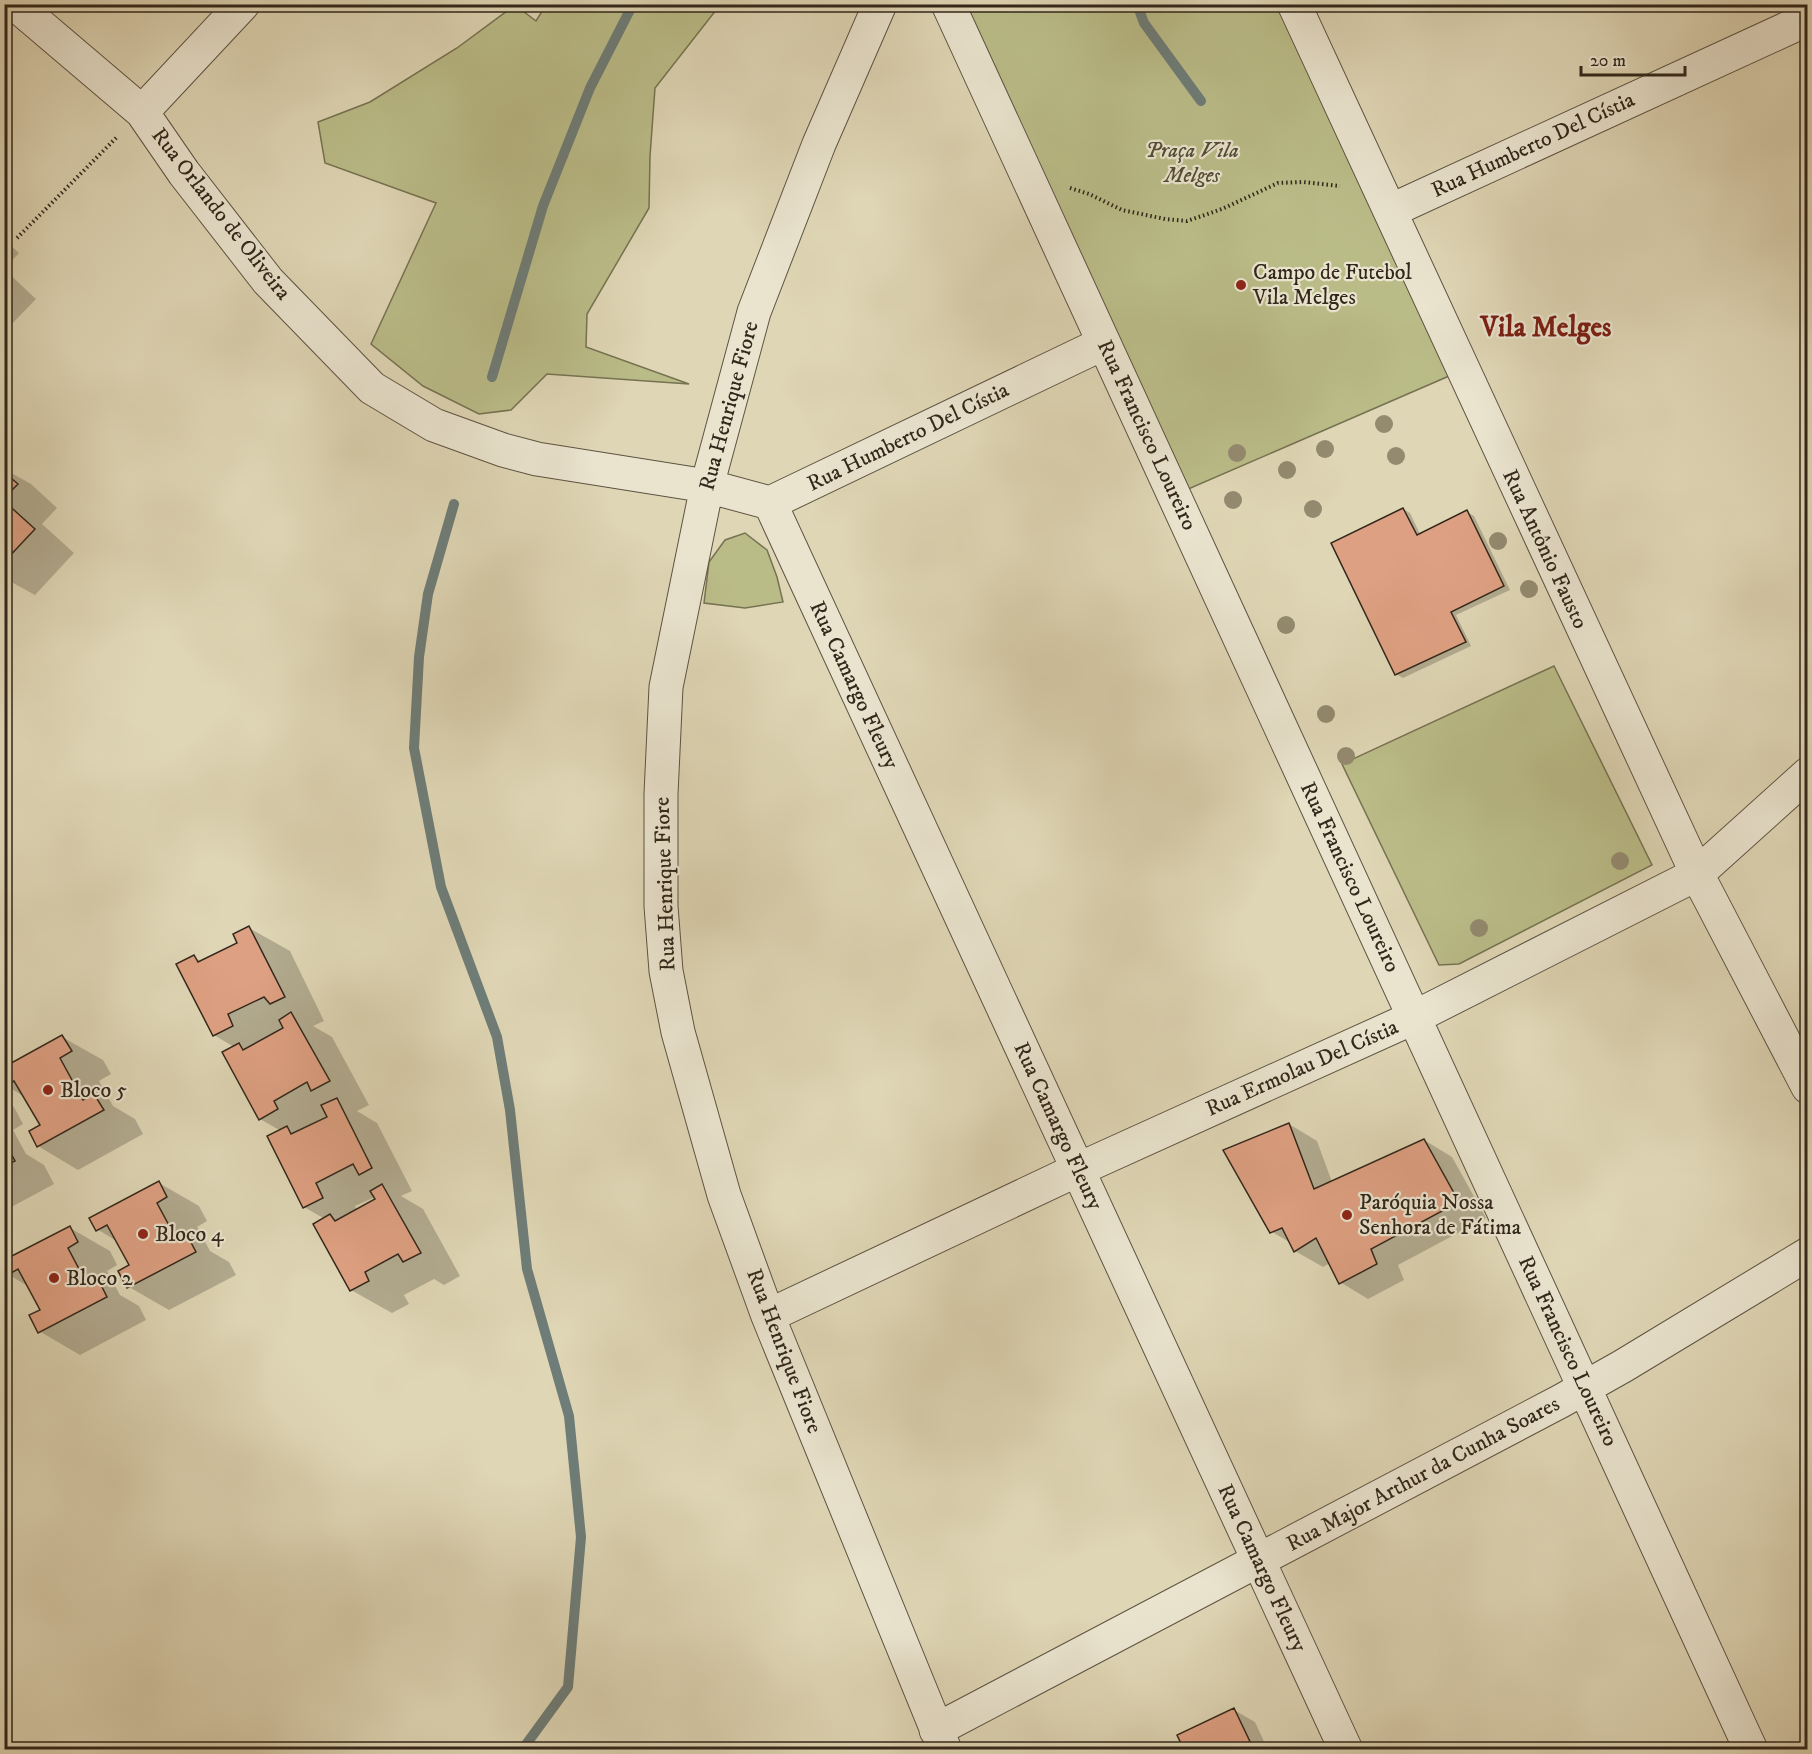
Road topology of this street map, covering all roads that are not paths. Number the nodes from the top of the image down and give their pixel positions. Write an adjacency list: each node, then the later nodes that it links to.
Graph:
1 (15, 4): 7 (street, Rua Orlando de Oliveira)
2 (243, 4): 7 (street)
3 (880, 4): 10 (street, Rua Henrique Fiore)
4 (948, 4): 9 (street, Rua Francisco Loureiro)
5 (1294, 4): 8 (street, Rua Antônio Fausto)
6 (1802, 21): 8 (street, Rua Humberto Del Cístia)
7 (142, 112): 10 (street, Rua Orlando de Oliveira)
8 (1390, 211): 13 (street, Rua Antônio Fausto)
9 (1104, 343): 11 (street, Rua Humberto Del Cístia); 14 (street, Rua Francisco Loureiro)
10 (707, 486): 11 (street); 18 (street, Rua Henrique Fiore)
11 (770, 503): 16 (street, Rua Camargo Fleury)
12 (1808, 774): 13 (street, Rua Ermolau Del Cístia)
13 (1697, 874): 14 (street, Rua Ermolau Del Cístia); 15 (street, Rua Antônio Fausto)
14 (1414, 1017): 16 (street, Rua Ermolau Del Cístia); 19 (street, Rua Francisco Loureiro)
15 (1808, 1088)
16 (1077, 1170): 18 (street, Rua Ermolau Del Cístia); 20 (street, Rua Camargo Fleury)
17 (1808, 1254): 19 (street, Rua Major Arthur da Cunha Soares)
18 (768, 1316): 21 (street, Rua Henrique Fiore)
19 (1585, 1388): 20 (street, Rua Major Arthur da Cunha Soares); 23 (street, Rua Francisco Loureiro)
20 (1259, 1561): 21 (street, Rua Major Arthur da Cunha Soares); 22 (street, Rua Camargo Fleury)
21 (940, 1740)
22 (1346, 1749)
23 (1752, 1749)

